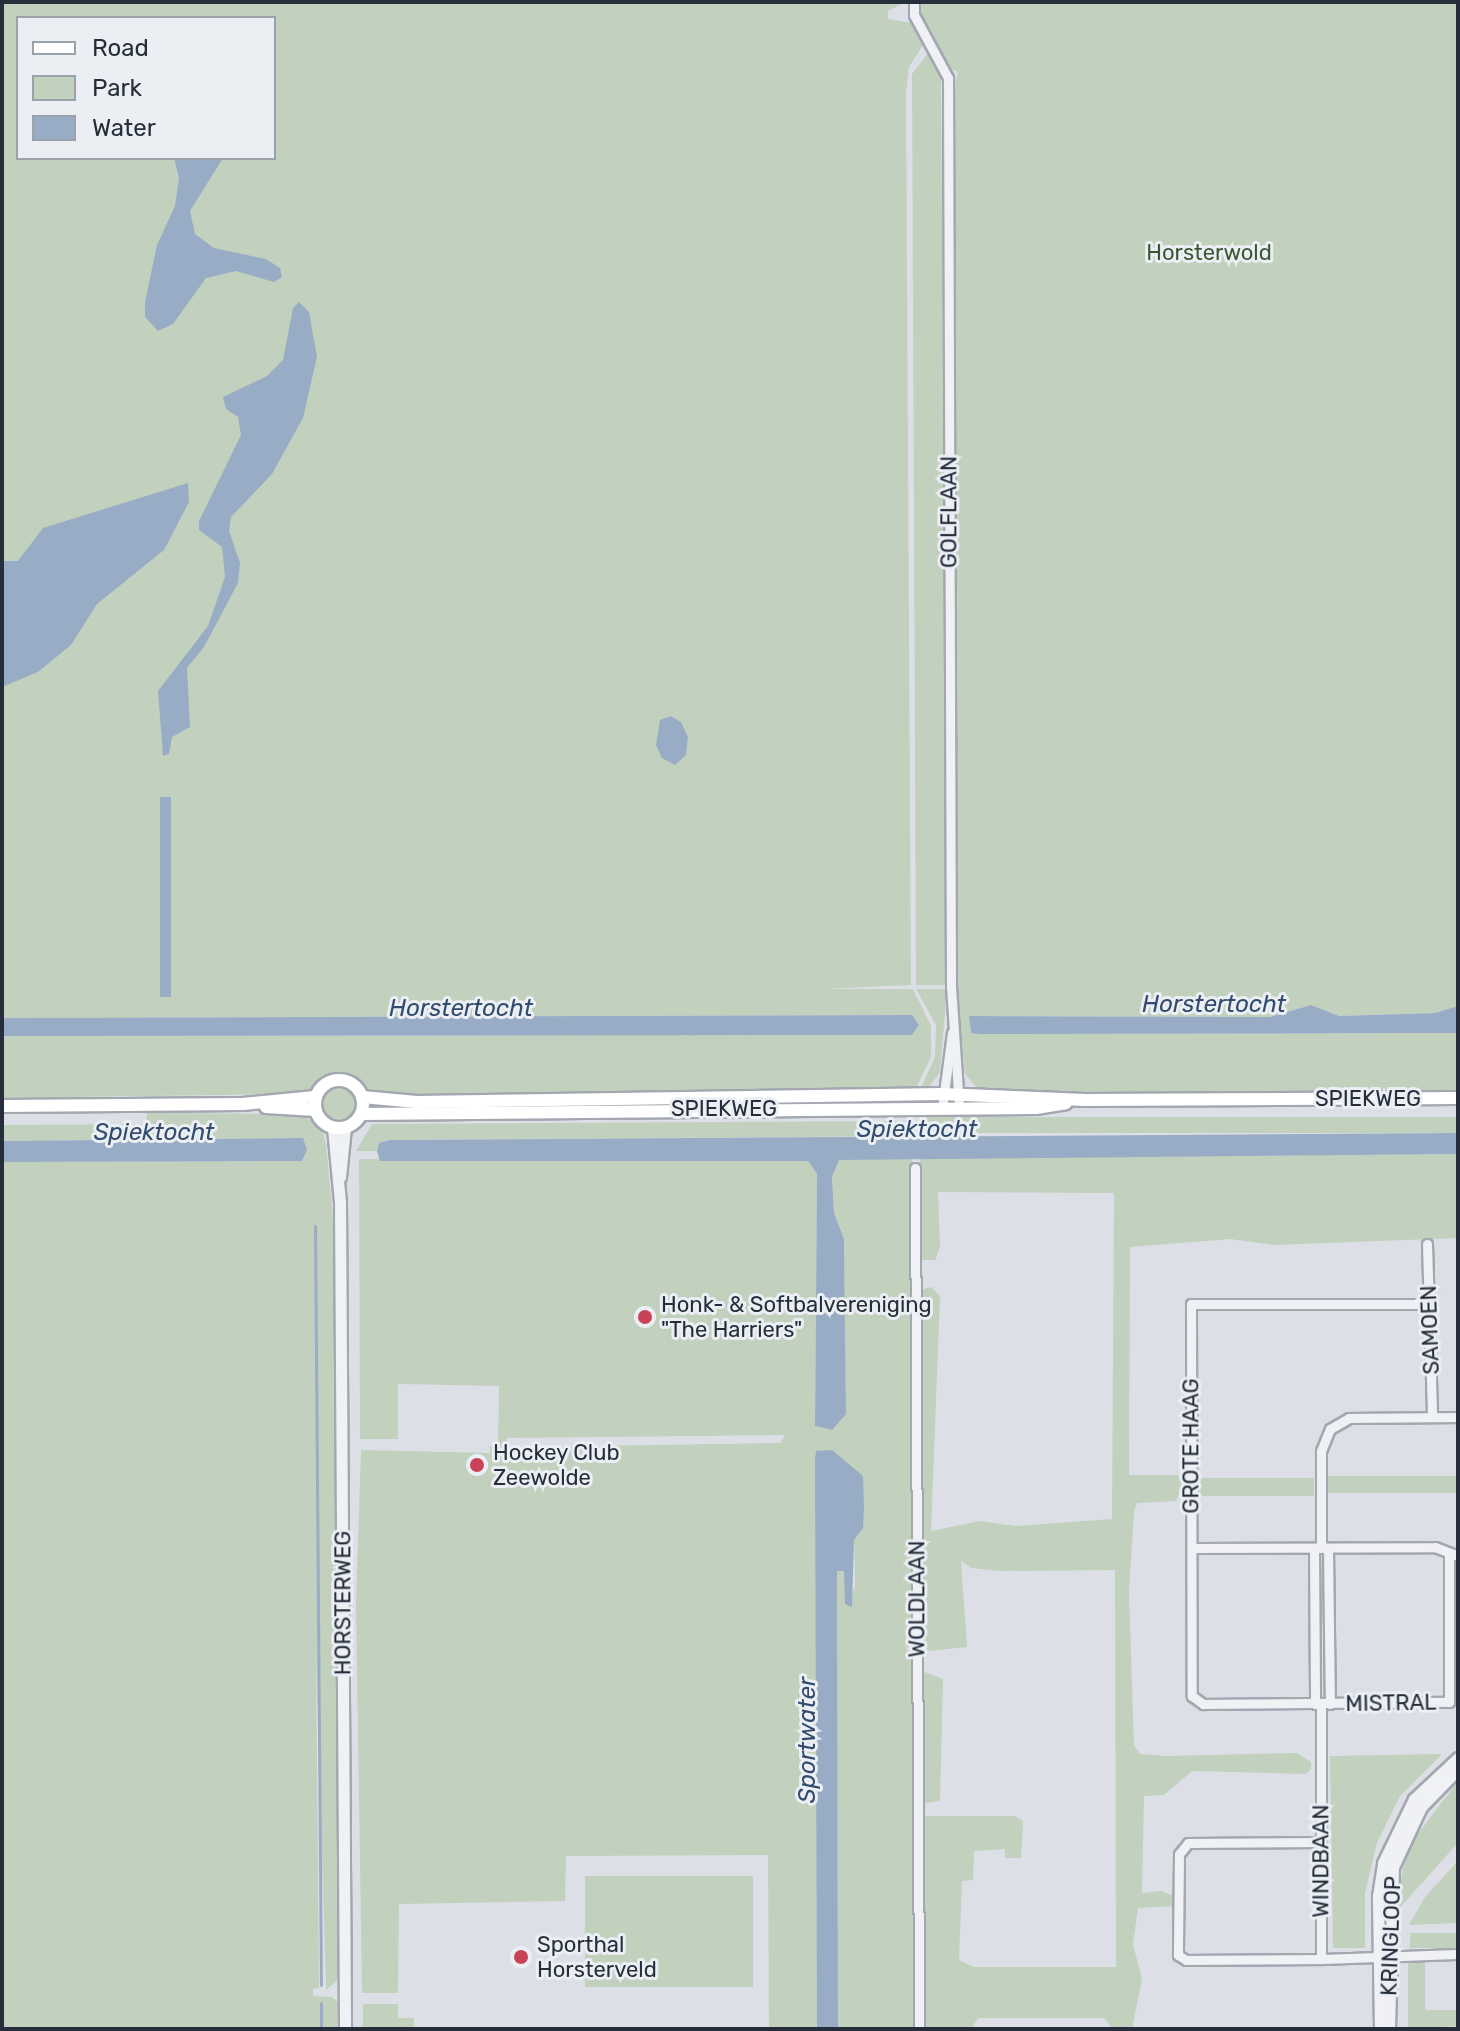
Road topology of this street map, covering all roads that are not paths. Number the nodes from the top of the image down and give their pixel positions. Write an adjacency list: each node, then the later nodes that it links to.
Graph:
1 (914, 2): 2 (street, GOLFLAAN)
2 (953, 1030): 3 (street, GOLFLAAN); 6 (street, GOLFLAAN)
3 (942, 1094): 4 (main road, SPIEKWEG); 6 (main road, SPIEKWEG); 9 (street, GOLFLAAN)
4 (362, 1097): 7 (main road); 10 (main road)
5 (1458, 1098): 6 (main road, SPIEKWEG)
6 (960, 1101): 9 (main road, SPIEKWEG)
7 (315, 1104): 8 (main road); 11 (main road)
8 (2, 1106)
9 (942, 1108): 10 (main road, SPIEKWEG)
10 (361, 1114): 11 (main road)
11 (339, 1128): 28 (street, HORSTERWEG)
12 (915, 1168): 29 (street, WOLDLAAN)
13 (1427, 1244): 14 (street, SAMOEN)
14 (1426, 1304): 15 (street, SAMOEN); 17 (street, GROTE HAAG)
15 (1432, 1417): 16 (street, WINDBAAN); 18 (street, WINDBAAN)
16 (1458, 1417)
17 (1192, 1548): 18 (street); 21 (street, GROTE HAAG)
18 (1321, 1548): 19 (street); 21 (street, WINDBAAN); 21 (street, WINDBAAN)
19 (1454, 1556): 20 (street, MISTRAL)
20 (1454, 1678): 21 (street, MISTRAL)
21 (1322, 1704): 24 (street, WINDBAAN)
22 (1458, 1758): 26 (street, KRINGLOOP)
23 (1458, 1769): 26 (street, KRINGLOOP)
24 (1321, 1842): 27 (street, WINDBAAN); 27 (street)
25 (1458, 1954): 26 (street)
26 (1384, 1955): 27 (street); 30 (street, KRINGLOOP); 31 (street, KRINGLOOP)
27 (1321, 1959)
28 (345, 2029)
29 (919, 2029)
30 (1380, 2029)
31 (1389, 2029)

